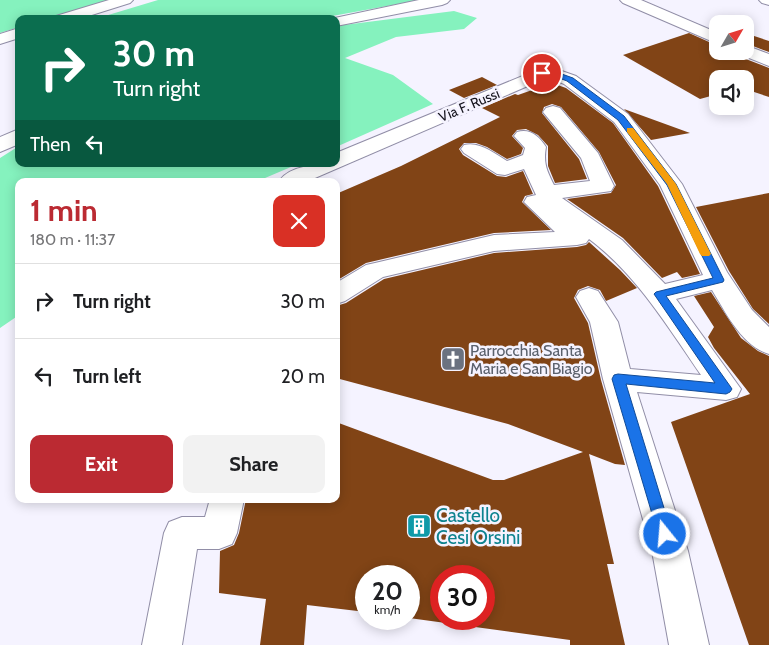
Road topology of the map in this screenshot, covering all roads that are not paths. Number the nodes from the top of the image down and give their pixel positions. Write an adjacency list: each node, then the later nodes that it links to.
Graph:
1 (124, 0): 4 (street)
2 (442, 0): 5 (street)
3 (628, 0): 7 (street)
4 (75, 15)
5 (340, 20)
6 (15, 34): 8 (street)
7 (709, 35)
8 (0, 39)
9 (754, 54): 10 (street)
10 (769, 61)
11 (553, 112): 20 (street)
12 (524, 136): 17 (street)
13 (15, 137): 14 (street)
14 (0, 146)
15 (471, 149): 17 (street)
16 (340, 159): 21 (street, Via F. Russi)
17 (533, 159): 20 (street)
18 (323, 167): 19 (street)
19 (297, 178)
20 (548, 197): 22 (street); 23 (street)
21 (719, 280): 23 (street); 25 (street, Via F. Russi)
22 (340, 293)
23 (659, 294): 26 (street)
24 (589, 297): 26 (street)
25 (769, 344)
26 (618, 379): 29 (street)
27 (227, 503): 28 (street)
28 (162, 645)
29 (688, 645)

